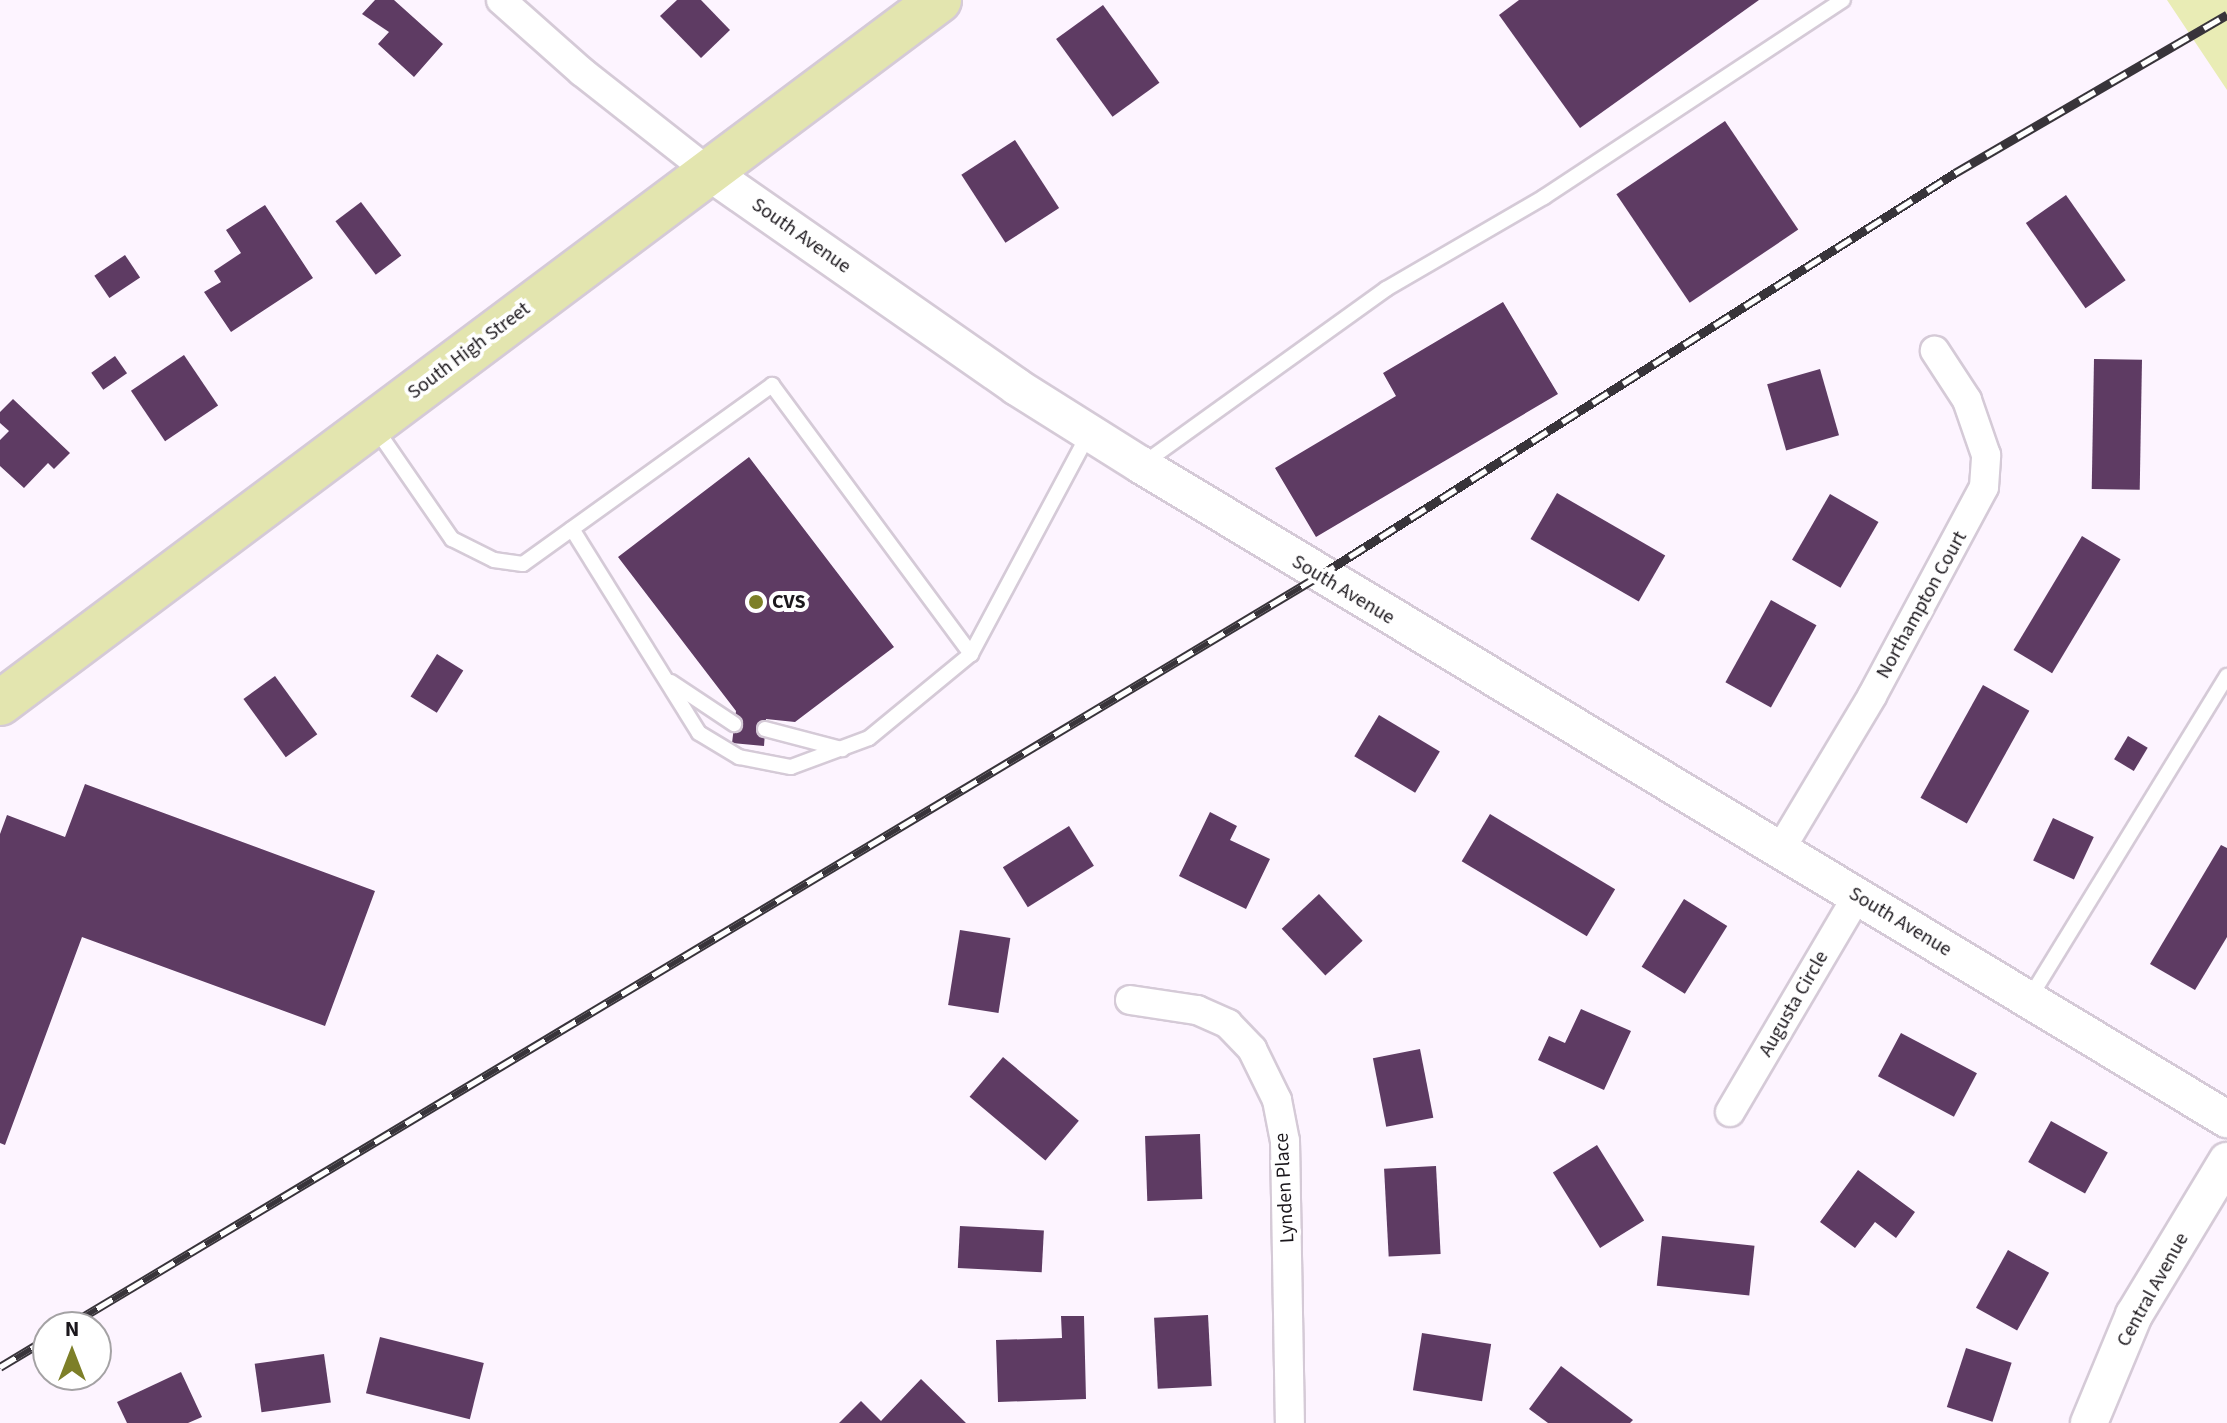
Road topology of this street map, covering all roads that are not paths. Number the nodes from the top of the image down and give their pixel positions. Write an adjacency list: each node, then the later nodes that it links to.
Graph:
1 (501, 0): 4 (street, South Avenue)
2 (939, 0): 4 (main road, South High Street)
3 (1843, 0): 8 (lane)
4 (709, 172): 6 (main road, South High Street); 7 (street, South Avenue)
5 (1935, 351): 17 (street, Northampton Court)
6 (372, 423): 9 (lane); 13 (main road, South High Street)
7 (1089, 433): 8 (street, South Avenue); 10 (lane)
8 (1141, 465): 17 (street, South Avenue)
9 (572, 529): 10 (lane); 12 (lane)
10 (971, 654): 16 (lane)
11 (2227, 676): 19 (lane)
12 (671, 682): 14 (lane); 16 (lane)
13 (0, 703)
14 (734, 724)
15 (765, 729): 16 (lane)
16 (843, 749)
17 (1780, 850): 18 (street, South Avenue)
18 (1857, 896): 19 (street, South Avenue); 21 (street, Augusta Circle)
19 (2029, 999): 22 (street, South Avenue)
20 (1130, 1000): 24 (street, Lynden Place)
21 (1730, 1112)
22 (2227, 1119)
23 (2227, 1161): 25 (street, Central Avenue)
24 (1290, 1423)
25 (2089, 1423)

